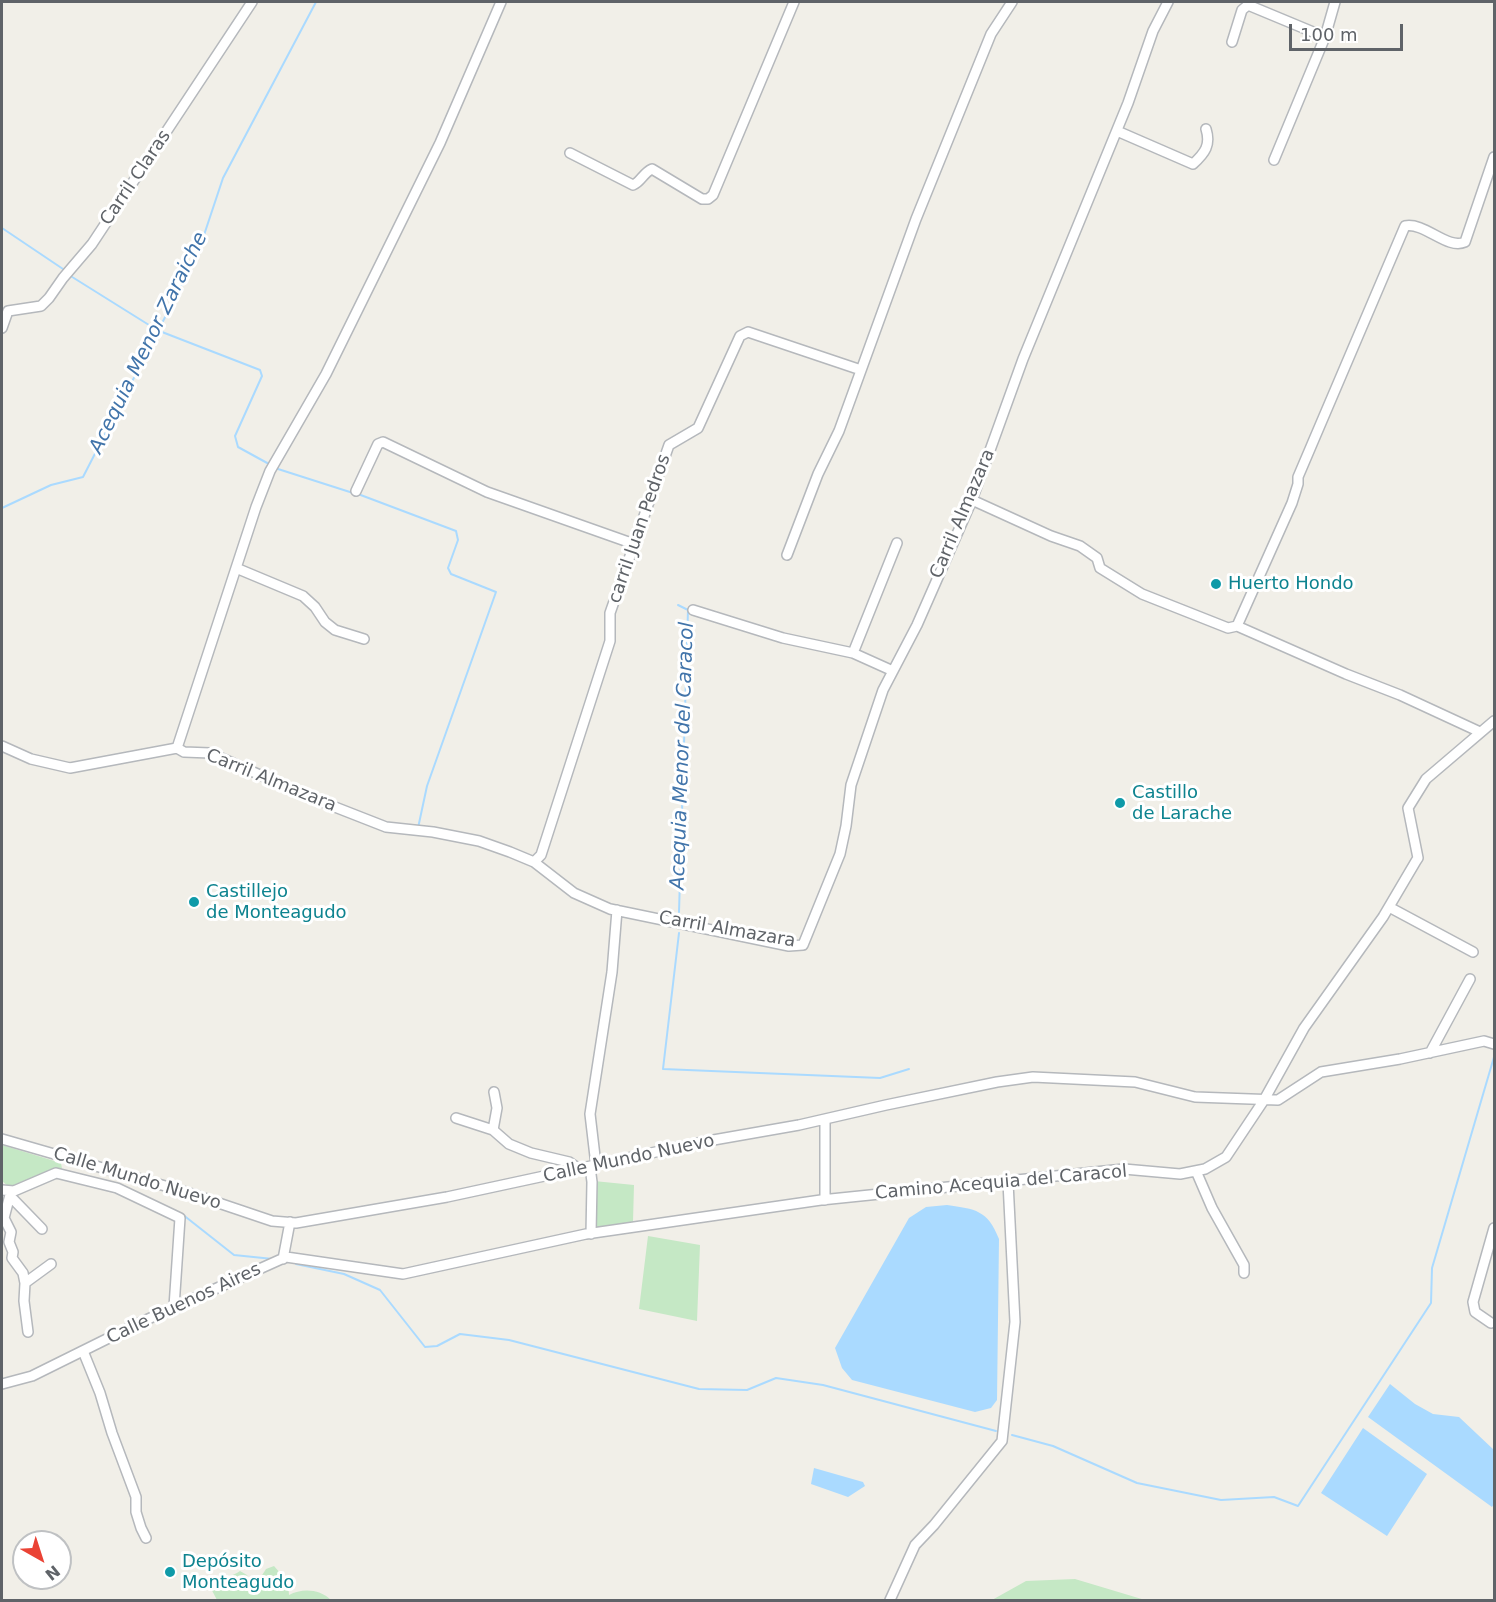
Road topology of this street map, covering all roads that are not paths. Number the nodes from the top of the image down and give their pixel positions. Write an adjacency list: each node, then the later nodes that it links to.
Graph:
1 (252, 2): 14 (street, Carril Claras)
2 (501, 2): 21 (street)
3 (794, 2): 11 (street)
4 (1012, 2): 15 (street)
5 (1168, 2): 10 (street, Carril Almazara)
6 (1335, 2): 7 (street)
7 (1325, 37): 8 (street); 13 (street)
8 (1232, 42)
9 (1206, 129): 10 (street)
10 (1116, 131): 17 (street, Carril Almazara)
11 (570, 153)
12 (1494, 157): 23 (street)
13 (1274, 160)
14 (2, 328)
15 (861, 370): 19 (street, carril Juan Pedros); 20 (street)
16 (356, 491): 19 (street)
17 (972, 500): 23 (street); 26 (street, Carril Almazara)
18 (897, 543): 25 (street)
19 (634, 544): 31 (street, carril Juan Pedros)
20 (787, 555)
21 (236, 568): 24 (street); 30 (street)
22 (693, 610): 25 (street)
23 (1237, 626): 28 (street)
24 (364, 639)
25 (854, 653): 26 (street)
26 (893, 671): 33 (street, Carril Almazara)
27 (1494, 721): 28 (street, Camino Acequia del Caracol)
28 (1480, 732): 32 (street, Camino Acequia del Caracol)
29 (2, 746): 30 (street, Carril Almazara)
30 (177, 748): 31 (street, Carril Almazara)
31 (534, 862): 33 (street, Carril Almazara)
32 (1389, 907): 34 (street); 39 (street, Camino Acequia del Caracol)
33 (617, 910): 44 (street)
34 (1473, 952)
35 (1470, 979): 37 (street)
36 (1494, 1044): 37 (street)
37 (1430, 1053): 39 (street)
38 (494, 1092): 42 (street)
39 (1264, 1100): 41 (street, Calle Mundo Nuevo); 46 (street, Camino Acequia del Caracol)
40 (456, 1118): 42 (street)
41 (825, 1119): 44 (street, Calle Mundo Nuevo); 49 (street)
42 (494, 1130): 45 (street)
43 (2, 1139): 50 (street, Calle Mundo Nuevo)
44 (593, 1166): 45 (street, Calle Mundo Nuevo); 53 (street)
45 (579, 1169): 50 (street, Calle Mundo Nuevo)
46 (1196, 1171): 47 (street, Camino Acequia del Caracol); 56 (street)
47 (1008, 1182): 49 (street, Camino Acequia del Caracol); 64 (street)
48 (7, 1192): 52 (street); 57 (street); 58 (street, Calle Mundo Nuevo)
49 (825, 1200): 53 (street, Camino Acequia del Caracol)
50 (290, 1222): 54 (street)
51 (1494, 1228): 59 (street)
52 (42, 1229)
53 (591, 1234): 54 (street, Camino Acequia del Caracol)
54 (285, 1258): 58 (street, Calle Buenos Aires)
55 (51, 1264): 57 (street)
56 (1244, 1273)
57 (26, 1283): 60 (street)
58 (174, 1307): 61 (street, Calle Buenos Aires)
59 (1491, 1323)
60 (28, 1332)
61 (83, 1351): 62 (street, Calle Buenos Aires); 63 (street)
62 (2, 1384)
63 (146, 1538)
64 (890, 1600)

